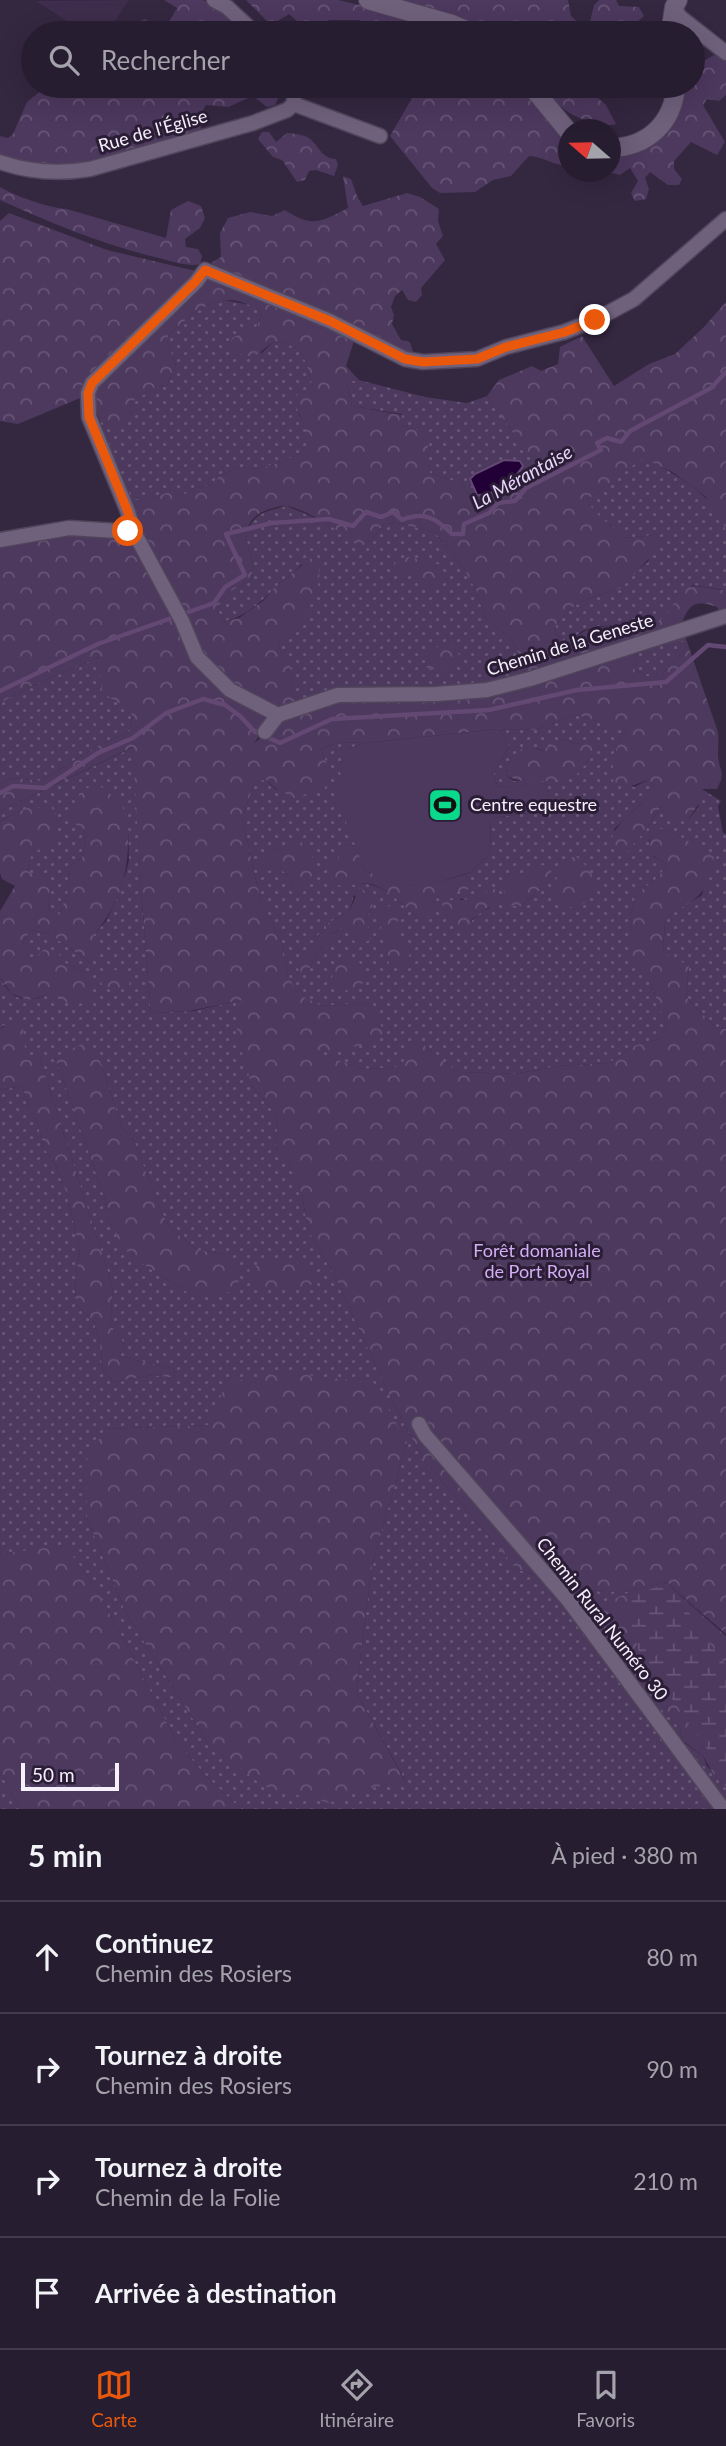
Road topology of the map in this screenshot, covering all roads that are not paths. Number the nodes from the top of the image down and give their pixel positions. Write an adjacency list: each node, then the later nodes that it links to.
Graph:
1 (214, 0): 4 (street)
2 (368, 0): 5 (street)
3 (676, 3): 6 (street); 7 (street)
4 (242, 21)
5 (442, 21)
6 (672, 21)
7 (685, 21)
8 (705, 37): 9 (street)
9 (726, 53)
10 (294, 98): 13 (street)
11 (541, 98): 14 (street)
12 (674, 98): 16 (street)
13 (294, 104): 15 (street); 17 (street, Rue de l'Église)
14 (559, 119)
15 (380, 136)
16 (621, 147)
17 (0, 162)
18 (726, 219): 19 (street)
19 (134, 532): 20 (street); 22 (street)
20 (0, 540)
21 (726, 616): 22 (street, Chemin de la Geneste)
22 (278, 715): 23 (street)
23 (264, 732)
24 (419, 1424): 25 (street, Chemin Rural Numéro 30)
25 (723, 1809)

